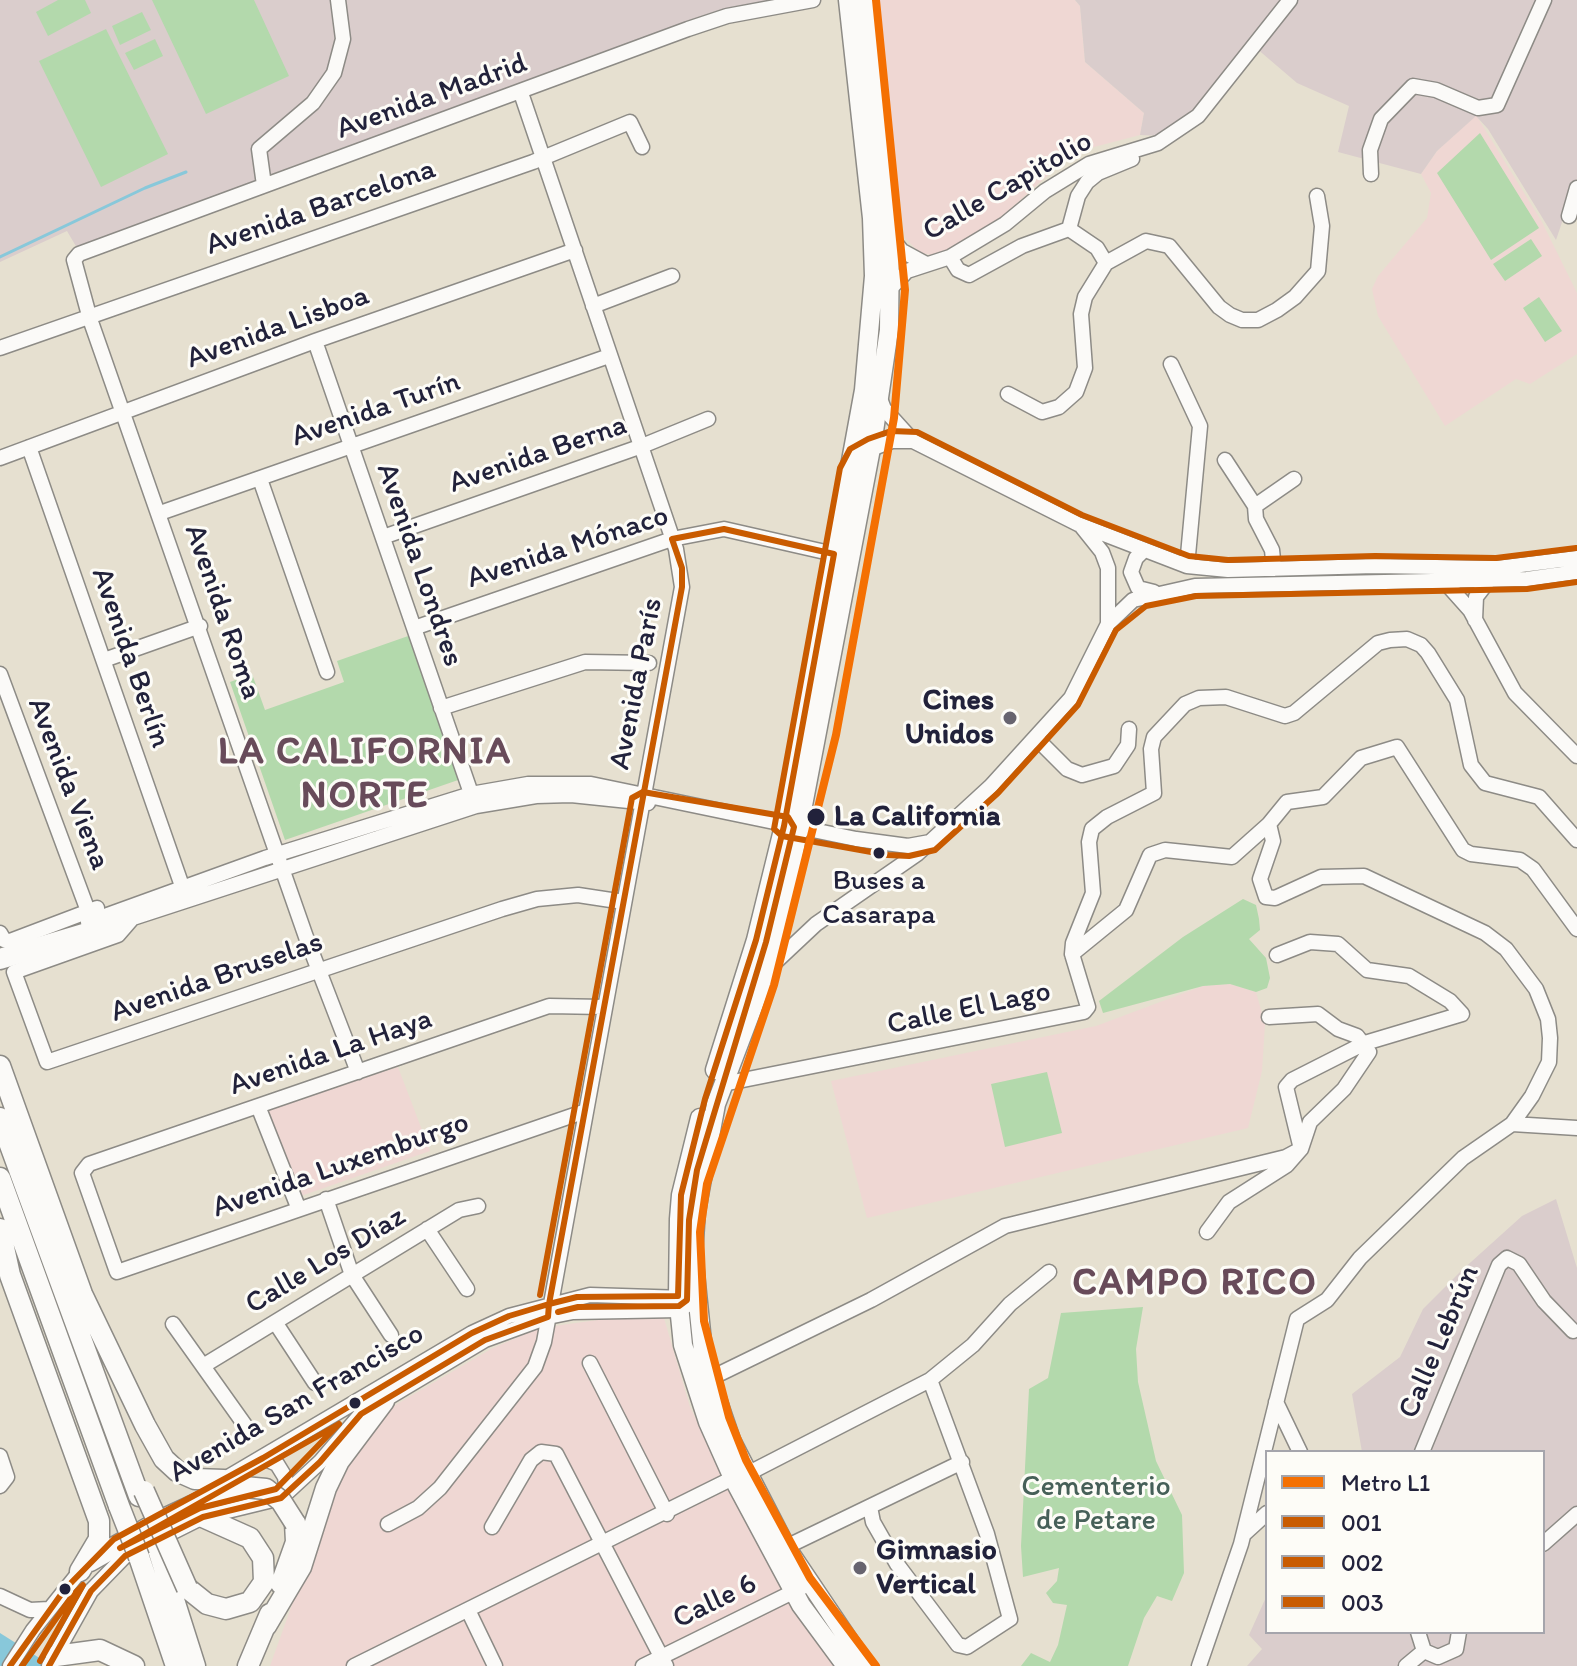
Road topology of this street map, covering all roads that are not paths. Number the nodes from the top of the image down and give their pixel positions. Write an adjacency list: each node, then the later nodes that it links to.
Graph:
1 (338, 0): 12 (street)
2 (813, 0): 7 (street, Avenida Madrid)
3 (848, 0): 42 (main road)
4 (866, 0): 17 (main road)
5 (1290, 0): 8 (street, Calle Capitolio)
6 (1544, 0): 11 (street)
7 (521, 93): 10 (street, Avenida París); 12 (street, Avenida Madrid)
8 (1149, 145): 16 (street); 19 (street, Calle Capitolio)
9 (642, 147): 10 (street, Avenida Barcelona)
10 (543, 158): 18 (street, Avenida París); 26 (street, Avenida Barcelona)
11 (1371, 174)
12 (264, 185): 20 (street, Avenida Madrid)
13 (1577, 188): 15 (street)
14 (1317, 196): 21 (street)
15 (1569, 216)
16 (1069, 229): 19 (street); 21 (street)
17 (890, 236): 22 (street, Calle Capitolio); 24 (main road)
18 (575, 250): 25 (street, Avenida París); 27 (street, Avenida Lisboa)
19 (950, 257): 22 (street, Calle Capitolio)
20 (74, 260): 26 (street, Avenida Roma)
21 (1106, 263): 32 (street)
22 (926, 264): 24 (street, Calle Capitolio)
23 (672, 276): 25 (street)
24 (890, 289): 31 (main road)
25 (593, 306): 29 (street, Avenida París)
26 (90, 319): 28 (street, Avenida Barcelona); 33 (street, Avenida Roma)
27 (315, 341): 33 (street, Avenida Lisboa); 36 (street, Avenida Londres)
28 (0, 348)
29 (609, 356): 36 (street, Avenida Turín); 37 (street, Avenida París)
30 (1171, 364): 53 (street)
31 (878, 392): 35 (street); 39 (main road)
32 (1008, 394)
33 (125, 412): 38 (street, Avenida Lisboa); 46 (street, Avenida Roma)
34 (708, 419): 37 (street, Avenida Berna)
35 (913, 441): 39 (street); 47 (street)
36 (350, 445): 43 (street, Avenida Turín); 48 (street, Avenida Londres)
37 (642, 446): 48 (street, Avenida Berna); 49 (street, Avenida París)
38 (29, 447): 40 (street, Avenida Lisboa); 63 (street, Avenida Berlín)
39 (871, 448): 42 (street); 75 (main road)
40 (0, 458)
41 (1225, 460): 45 (street)
42 (850, 470): 51 (main road)
43 (260, 479): 46 (street, Avenida Turín); 65 (street)
44 (1294, 479): 45 (street)
45 (1255, 506): 54 (street)
46 (160, 513): 61 (street, Avenida Roma)
47 (1078, 524): 50 (street); 60 (street)
48 (383, 537): 62 (street, Avenida Londres)
49 (672, 539): 51 (street, Avenida Mónaco); 62 (street, Avenida Mónaco); 72 (street, Avenida París)
50 (1143, 551): 53 (street); 58 (street)
51 (834, 554): 75 (main road)
52 (1577, 558): 54 (street)
53 (1187, 566): 54 (street)
54 (1274, 569)
55 (1577, 572): 56 (street)
56 (1490, 579): 57 (street); 59 (street)
57 (1445, 582): 58 (street); 59 (street)
58 (1156, 592): 60 (street)
59 (1475, 621): 71 (street)
60 (1108, 624): 70 (street)
61 (200, 626): 63 (street); 78 (street, Avenida Roma)
62 (414, 628): 68 (street, Avenida Londres)
63 (104, 660): 80 (street, Avenida Berlín)
64 (649, 663): 68 (street)
65 (327, 672)
66 (0, 674): 67 (street, Avenida Viena)
67 (4, 699): 83 (street, Avenida Viena)
68 (441, 708): 73 (street, Avenida Londres)
69 (1129, 729): 70 (street)
70 (1036, 738): 77 (street)
71 (1577, 756)
72 (642, 797): 73 (street); 75 (street); 81 (street, Avenida París)
73 (474, 800): 78 (street); 79 (street)
74 (1269, 824): 84 (street); 87 (street, Calle El Lago); 101 (street)
75 (791, 827): 77 (street); 91 (main road); 115 (main road)
76 (1577, 840): 87 (street)
77 (930, 842): 91 (street)
78 (279, 854): 79 (street, Avenida Roma); 80 (street)
79 (285, 869): 82 (street); 90 (street, Avenida Roma)
80 (182, 886): 82 (street)
81 (624, 902): 90 (street, Avenida Bruselas); 92 (street, Avenida París)
82 (128, 914): 83 (street); 83 (street); 89 (street)
83 (89, 922): 85 (street); 86 (highway); 89 (highway)
84 (1577, 929)
85 (0, 934)
86 (0, 949)
87 (1072, 954): 97 (street, Calle El Lago)
88 (1277, 955): 94 (street)
89 (7, 966): 90 (street, Avenida Bruselas)
90 (319, 970): 96 (street, Avenida Roma)
91 (767, 970): 97 (main road)
92 (604, 1007): 96 (street, Avenida La Haya); 99 (street, Avenida París)
93 (1269, 1017): 94 (street)
94 (1365, 1043): 103 (street); 103 (street)
95 (0, 1066): 135 (highway)
96 (358, 1072): 98 (street, Avenida La Haya)
97 (723, 1084): 115 (main road)
98 (258, 1106): 107 (street); 111 (street, Avenida La Haya)
99 (583, 1112): 105 (street, Avenida Luxemburgo); 116 (street, Avenida París)
100 (0, 1118): 137 (highway)
101 (1512, 1124): 102 (street); 127 (street)
102 (1577, 1128)
103 (1301, 1149): 110 (street); 123 (street)
104 (0, 1178): 165 (highway, bridge)
105 (326, 1199): 107 (street, Avenida Luxemburgo); 113 (street)
106 (478, 1206): 109 (street, Calle Los Díaz)
107 (298, 1207): 111 (street, Avenida Luxemburgo)
108 (0, 1229): 150 (highway)
109 (427, 1229): 113 (street, Calle Los Díaz); 114 (street)
110 (1207, 1232)
111 (117, 1272)
112 (1049, 1272): 124 (street)
113 (352, 1275): 117 (street, Calle Los Díaz); 120 (street)
114 (467, 1289)
115 (685, 1302): 116 (street, Avenida San Francisco); 123 (main road); 134 (main road)
116 (549, 1310): 126 (street, Avenida San Francisco); 132 (street, Avenida San Francisco); 144 (street, Avenida París)
117 (275, 1322): 122 (street, Calle Los Díaz); 125 (street)
118 (173, 1324): 122 (street)
119 (1573, 1331): 130 (street, Calle Lebrún)
120 (391, 1335)
121 (590, 1363): 140 (street)
122 (203, 1366): 128 (street)
123 (709, 1379): 134 (main road)
124 (930, 1380): 133 (street); 134 (street)
125 (315, 1383)
126 (384, 1401): 138 (street, Avenida San Francisco); 156 (highway)
127 (1276, 1402): 129 (street); 146 (street)
128 (247, 1428)
129 (1299, 1450)
130 (1423, 1450)
131 (0, 1456): 136 (street)
132 (263, 1458): 135 (street, Avenida San Francisco); 138 (street)
133 (962, 1462): 139 (street); 139 (street)
134 (740, 1476): 140 (street); 149 (main road); 151 (main road)
135 (224, 1480): 150 (street, Avenida San Francisco)
136 (4, 1482)
137 (142, 1494): 143 (highway, bridge); 166 (highway)
138 (281, 1498): 143 (street, Avenida San Francisco)
139 (870, 1507): 149 (street)
140 (667, 1514): 148 (street)
141 (1577, 1514): 147 (street)
142 (1265, 1515): 146 (street)
143 (203, 1517): 161 (street, Avenida San Francisco)
144 (388, 1524)
145 (492, 1527): 148 (street)
146 (1243, 1535): 173 (street)
147 (1545, 1542)
148 (603, 1546): 155 (street); 162 (street)
149 (786, 1547): 151 (main road)
150 (85, 1566): 154 (street, Avenida San Francisco); 156 (highway, bridge)
151 (801, 1588): 162 (street, Calle 6); 171 (main road); 172 (main road)
152 (0, 1596): 153 (street)
153 (17, 1606): 154 (street); 157 (street)
154 (49, 1609): 157 (street, Avenida San Francisco)
155 (468, 1610): 168 (street); 169 (street)
156 (266, 1626): 167 (highway)
157 (33, 1630): 163 (street, Avenida San Francisco)
158 (1419, 1634): 160 (street)
159 (1459, 1634): 160 (street)
160 (1424, 1651): 174 (street)
161 (53, 1661): 164 (highway)
162 (663, 1662): 170 (street, Calle 6)
163 (10, 1666)
164 (134, 1666)
165 (176, 1666)
166 (195, 1666)
167 (248, 1666)
168 (354, 1666)
169 (495, 1666)
170 (643, 1666)
171 (846, 1666)
172 (866, 1666)
173 (1199, 1666)
174 (1406, 1666)

